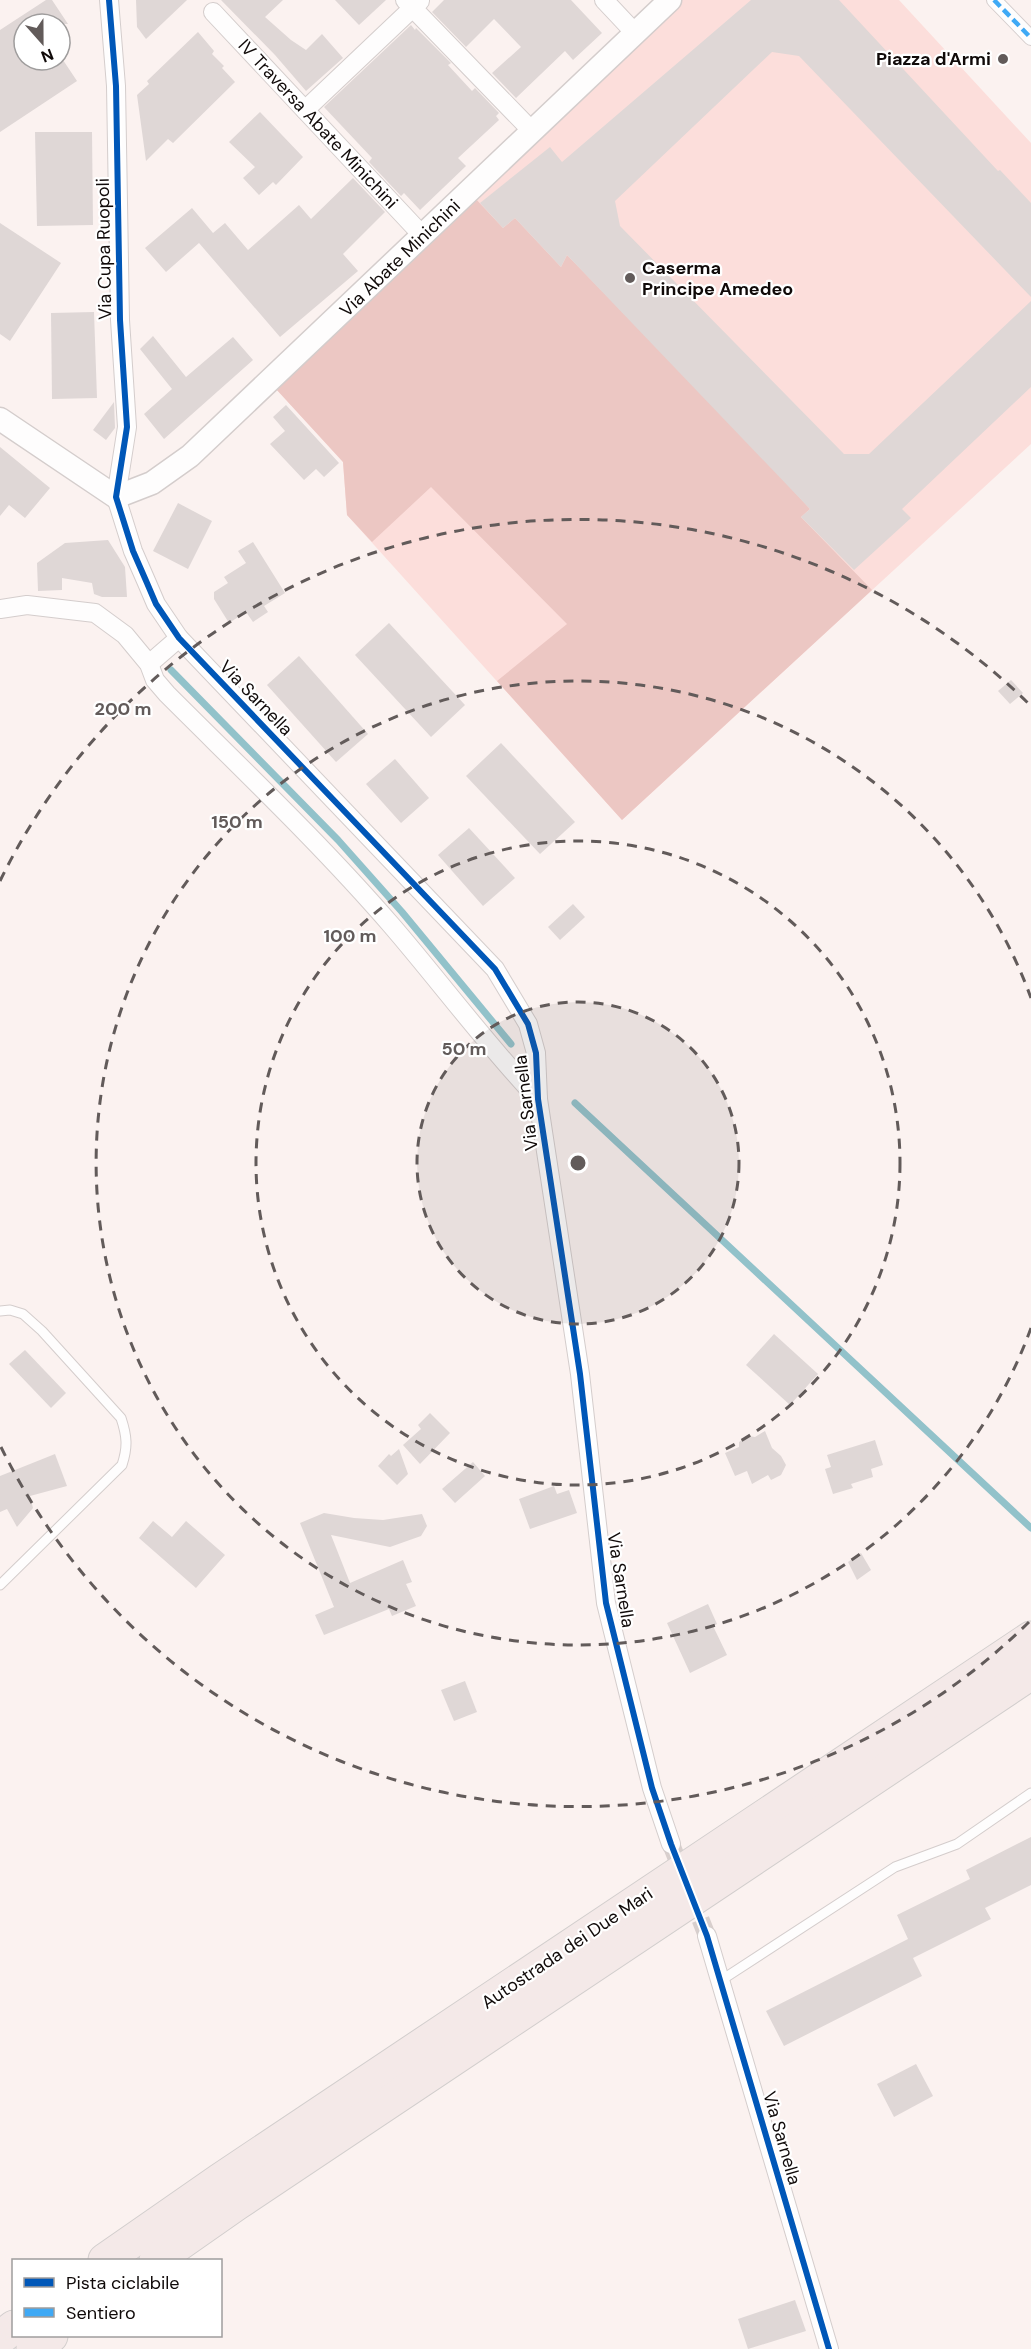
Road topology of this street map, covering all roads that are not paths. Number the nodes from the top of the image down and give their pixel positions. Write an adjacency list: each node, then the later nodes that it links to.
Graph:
1 (109, 0): 13 (street, Via Cupa Ruopoli)
2 (604, 0): 7 (street)
3 (670, 0): 7 (street, Via Abate Minichini)
4 (994, 0): 8 (street)
5 (413, 3): 9 (street); 10 (street)
6 (213, 12): 9 (street, IV Traversa Abate Minichini)
7 (635, 33): 10 (street, Via Abate Minichini)
8 (1031, 38)
9 (305, 110): 11 (street, IV Traversa Abate Minichini)
10 (532, 131): 11 (street, Via Abate Minichini)
11 (423, 236): 13 (street, Via Abate Minichini)
12 (0, 419): 13 (street)
13 (116, 497): 15 (street, Via Sarnella)
14 (0, 609): 16 (street)
15 (179, 638): 16 (street); 17 (street, Via Sarnella)
16 (148, 664): 17 (street)
17 (538, 1099): 23 (street, Via Sarnella)
18 (0, 1311): 19 (lane)
19 (0, 1585)
20 (1031, 1638): 26 (highway, Autostrada dei Due Mari)
21 (1031, 1673): 27 (highway, Autostrada dei Due Mari)
22 (1031, 1793): 25 (lane)
23 (671, 1844)
24 (707, 1936): 25 (street, Via Sarnella)
25 (720, 1981): 32 (street, Via Sarnella)
26 (106, 2259)
27 (157, 2259)
28 (12, 2329): 30 (highway)
29 (50, 2337): 31 (highway)
30 (0, 2338)
31 (33, 2349)
32 (829, 2349)

